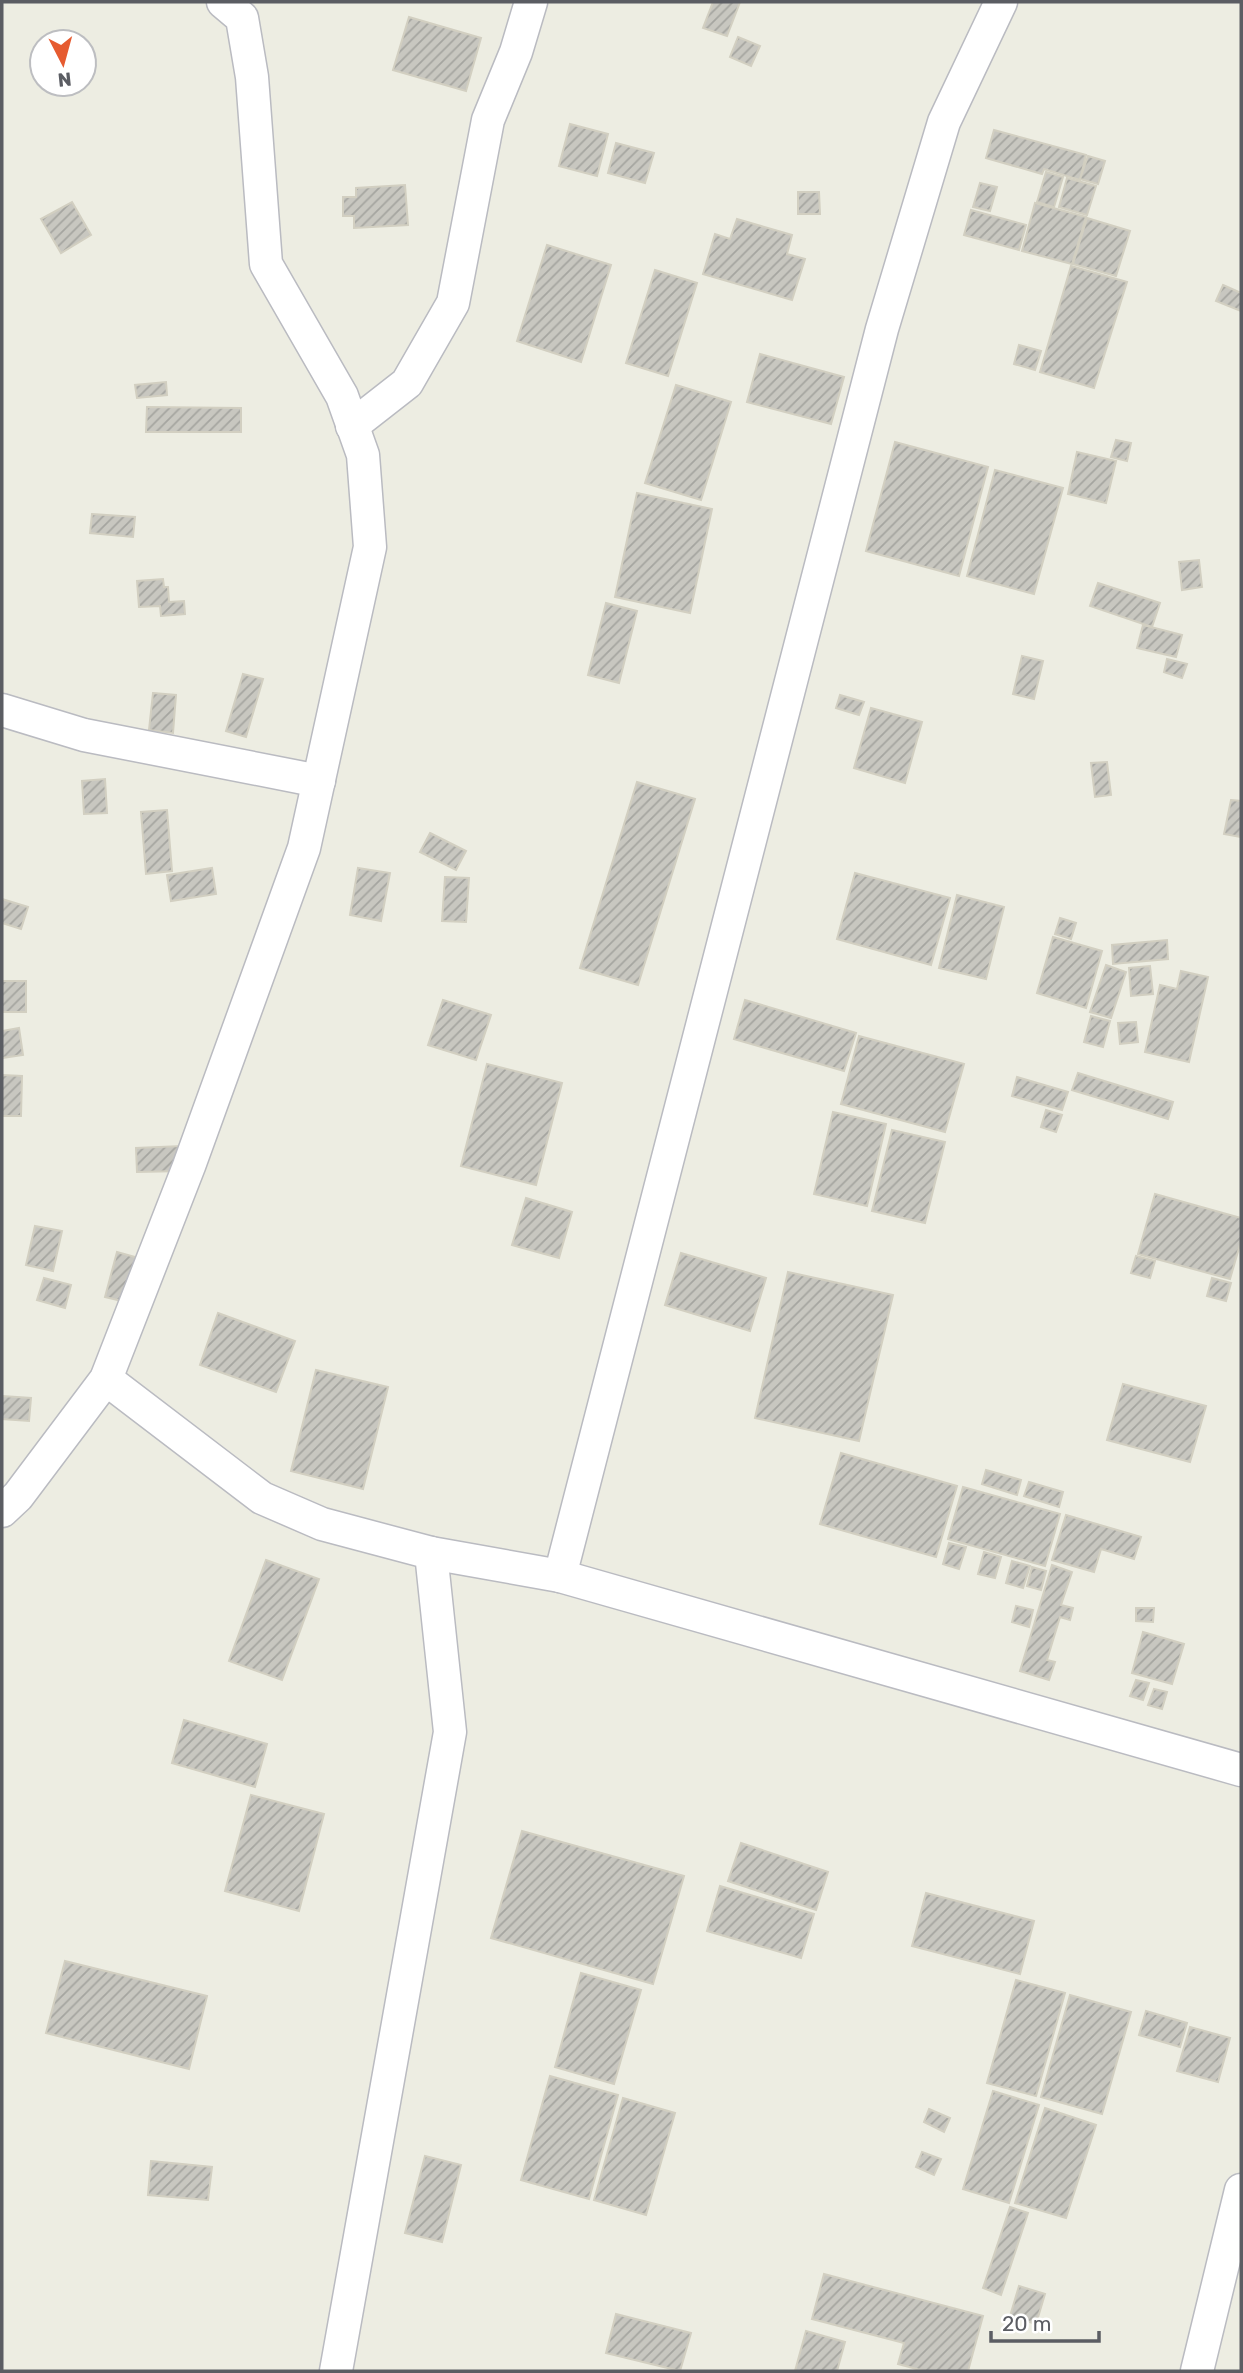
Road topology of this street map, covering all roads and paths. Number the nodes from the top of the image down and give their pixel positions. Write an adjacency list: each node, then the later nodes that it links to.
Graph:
1 (223, 2): 4 (street)
2 (531, 2): 4 (street)
3 (1000, 2): 10 (street)
4 (352, 426): 6 (street)
5 (2, 710): 6 (street)
6 (319, 780): 7 (street)
7 (106, 1379): 8 (street); 9 (street)
8 (2, 1511)
9 (431, 1553): 10 (street); 13 (street)
10 (560, 1576): 11 (street)
11 (1241, 1770)
12 (1241, 2190): 14 (street)
13 (336, 2371)
14 (1197, 2371)

